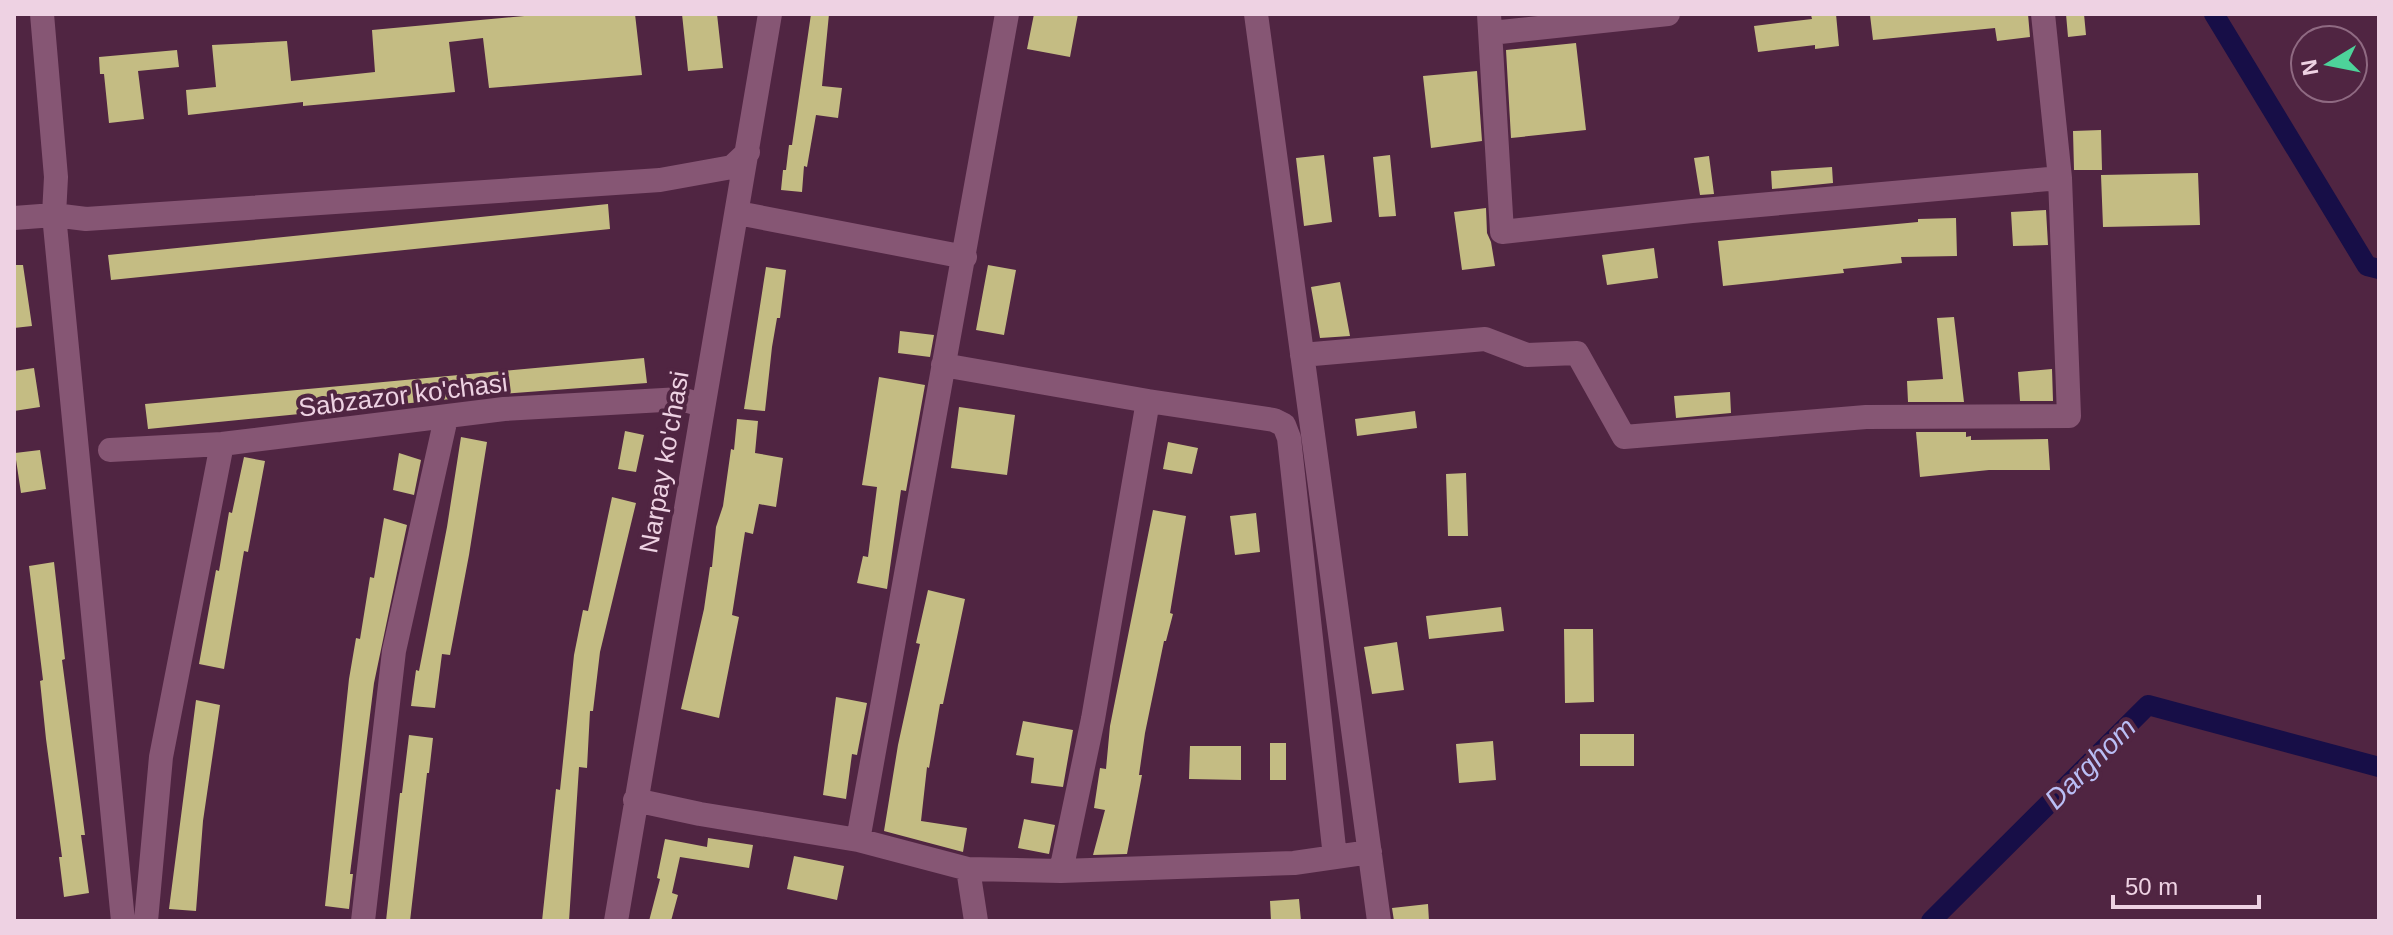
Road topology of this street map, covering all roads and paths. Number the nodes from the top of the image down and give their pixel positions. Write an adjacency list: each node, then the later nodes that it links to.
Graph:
1 (42, 14): 11 (street)
2 (770, 14): 8 (street, Narpay ko'chasi)
3 (1007, 14): 13 (street)
4 (1256, 14): 14 (street)
5 (1668, 14): 7 (street)
6 (2043, 14): 9 (street)
7 (1490, 24): 9 (street)
8 (748, 152): 10 (street, Narpay ko'chasi); 11 (street)
9 (2060, 178): 14 (street)
10 (738, 213): 13 (street); 17 (street, Narpay ko'chasi)
11 (54, 215): 12 (street); 27 (street)
12 (14, 218)
13 (965, 257): 15 (street)
14 (1302, 355): 23 (street)
15 (943, 365): 16 (street); 22 (street)
16 (1148, 401): 24 (street); 26 (street)
17 (702, 405): 18 (street, Sabzazor ko'chasi); 21 (street, Narpay ko'chasi)
18 (446, 418): 19 (street, Sabzazor ko'chasi); 29 (street)
19 (222, 444): 20 (street, Sabzazor ko'chasi); 28 (street)
20 (110, 450)
21 (635, 800): 22 (street); 30 (street, Narpay ko'chasi)
22 (858, 840): 25 (street)
23 (1370, 852): 24 (street); 32 (street)
24 (1335, 857): 26 (street)
25 (968, 869): 26 (street); 31 (street)
26 (1061, 871)
27 (123, 921)
28 (146, 921)
29 (363, 921)
30 (616, 921)
31 (976, 921)
32 (1379, 921)

